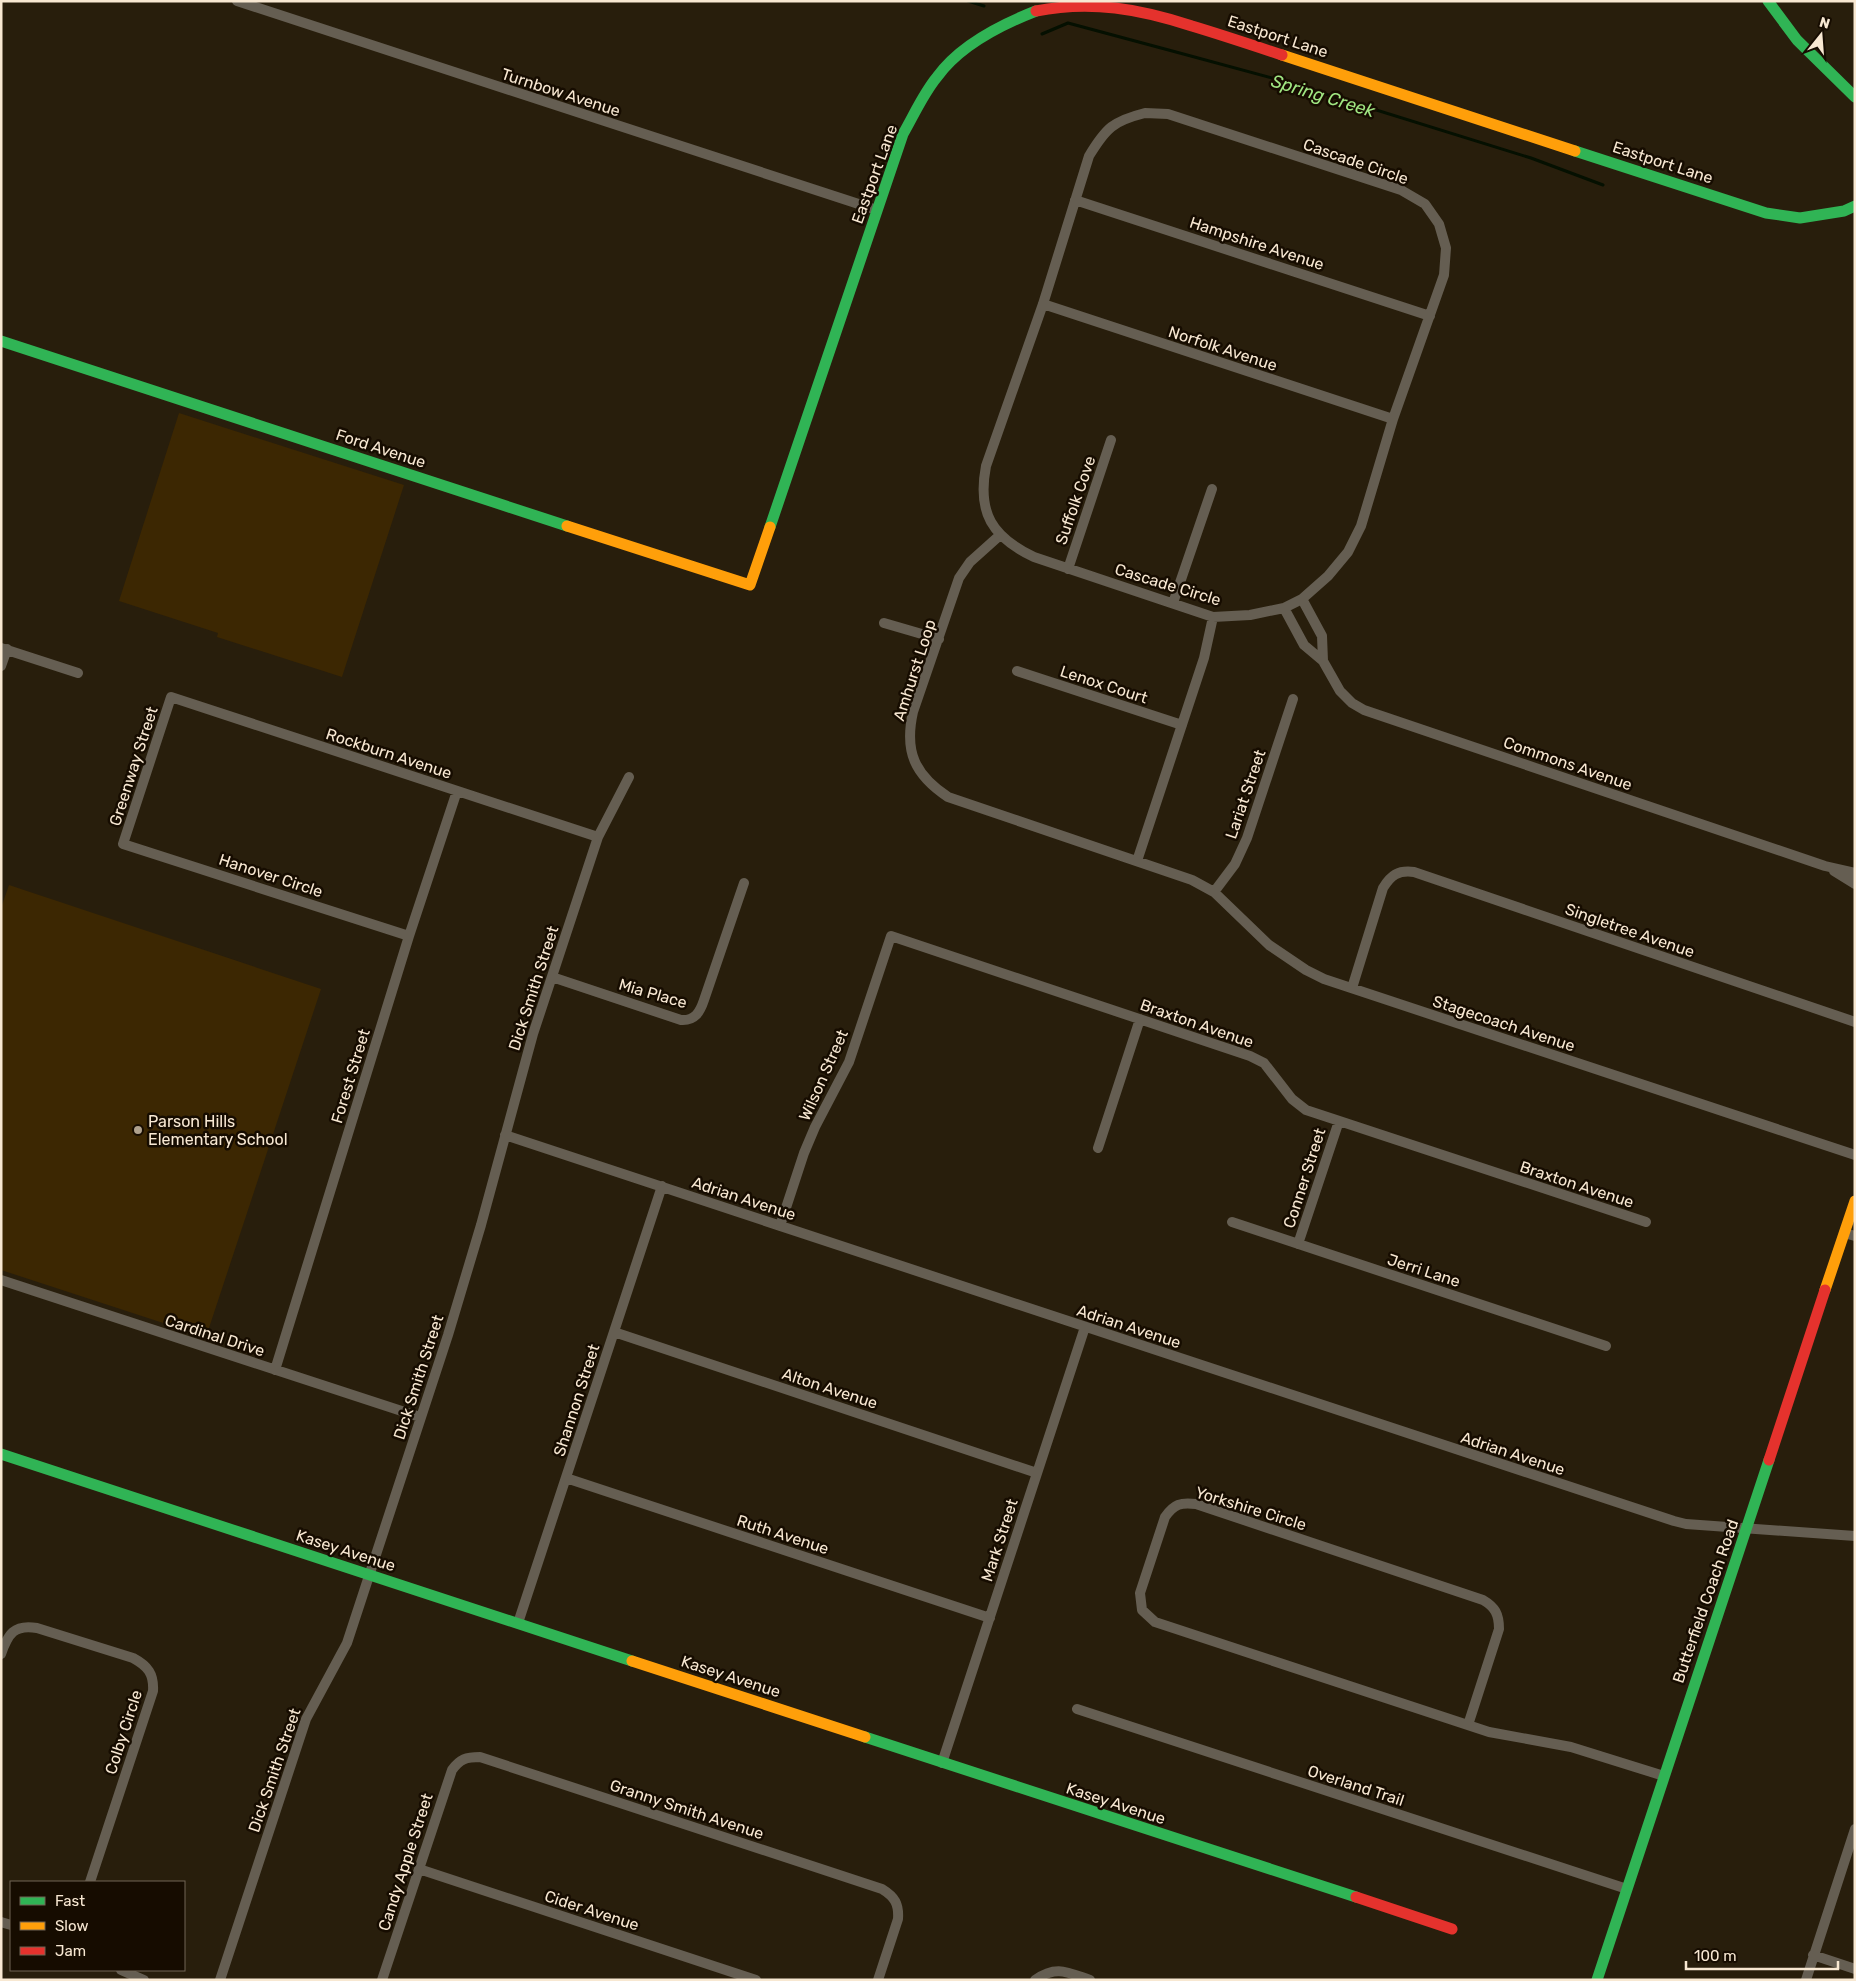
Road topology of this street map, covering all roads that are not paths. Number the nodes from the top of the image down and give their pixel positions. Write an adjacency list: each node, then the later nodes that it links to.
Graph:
1 (237, 1): 6 (street, Turnbow Avenue)
2 (1768, 1): 3 (street)
3 (1855, 97)
4 (1075, 200): 7 (street, Cascade Circle); 8 (street, Hampshire Avenue); 8 (street, Cascade Circle)
5 (1855, 206): 6 (street, Eastport Lane)
6 (877, 210): 15 (street, Eastport Lane)
7 (1043, 304): 10 (street, Norfolk Avenue); 13 (street, Cascade Circle)
8 (1430, 316): 10 (street, Cascade Circle)
9 (1, 341): 15 (street, Ford Avenue)
10 (1393, 419): 16 (street, Cascade Circle)
11 (1111, 440): 14 (street, Suffolk Cove)
12 (1212, 490): 17 (street)
13 (999, 536): 14 (street, Cascade Circle); 21 (street, Amhurst Loop)
14 (1068, 569): 17 (street, Cascade Circle)
15 (750, 585)
16 (1302, 599): 18 (street, Cascade Circle); 23 (street, Commons Avenue)
17 (1173, 604): 19 (street, Cascade Circle)
18 (1284, 608): 19 (street, Cascade Circle); 23 (street, Commons Avenue)
19 (1213, 616): 29 (street)
20 (884, 622): 21 (street)
21 (939, 639): 34 (street, Amhurst Loop)
22 (4, 649): 24 (street); 26 (street)
23 (1323, 661): 35 (street, Commons Avenue)
24 (1, 666)
25 (1017, 671): 29 (street, Lenox Court)
26 (78, 673)
27 (171, 697): 31 (street, Rockburn Avenue); 33 (street, Greenway Street)
28 (1293, 700): 40 (street, Lariat Street)
29 (1182, 725): 34 (street)
30 (629, 777): 32 (street, Dick Smith Street)
31 (457, 791): 32 (street, Rockburn Avenue); 41 (street, Forest Street)
32 (598, 837): 43 (street, Dick Smith Street)
33 (124, 844): 41 (street, Hanover Circle)
34 (1137, 861): 36 (street, Amhurst Loop)
35 (1824, 866): 37 (street, Commons Avenue); 39 (street, Commons Avenue)
36 (1169, 871): 40 (street, Stagecoach Avenue)
37 (1855, 873)
38 (744, 883): 43 (street, Mia Place)
39 (1855, 884)
40 (1214, 892): 44 (street, Stagecoach Avenue)
41 (409, 936): 62 (street, Forest Street)
42 (891, 936): 45 (street, Braxton Avenue); 55 (street, Wilson Street)
43 (552, 977): 48 (street, Dick Smith Street)
44 (1352, 988): 46 (street, Singletree Avenue); 50 (street, Stagecoach Avenue)
45 (1140, 1019): 47 (street, Braxton Avenue); 49 (street)
46 (1855, 1022)
47 (1338, 1121): 54 (street, Braxton Avenue); 57 (street, Conner Street)
48 (505, 1135): 51 (street, Adrian Avenue); 63 (street, Dick Smith Street)
49 (1098, 1148)
50 (1855, 1155)
51 (662, 1186): 55 (street, Adrian Avenue); 60 (street, Shannon Street)
52 (1855, 1202): 56 (street, Butterfield Coach Road)
53 (1232, 1222): 57 (street, Jerri Lane)
54 (1646, 1222)
55 (780, 1226): 59 (street, Adrian Avenue)
56 (1850, 1235): 67 (street, Butterfield Coach Road)
57 (1298, 1244): 61 (street, Jerri Lane)
58 (1, 1280): 62 (street, Cardinal Drive)
59 (1085, 1327): 65 (street, Mark Street); 67 (street, Adrian Avenue)
60 (614, 1332): 65 (street, Alton Avenue); 66 (street, Shannon Street)
61 (1606, 1346)
62 (275, 1370): 63 (street, Cardinal Drive)
63 (420, 1417): 69 (street, Dick Smith Street)
64 (1, 1454): 69 (street, Kasey Avenue)
65 (1037, 1473): 70 (street, Mark Street)
66 (566, 1478): 70 (street, Ruth Avenue); 71 (street, Shannon Street)
67 (1747, 1527): 68 (street, Adrian Avenue); 77 (street, Butterfield Coach Road)
68 (1855, 1536)
69 (370, 1575): 71 (street, Kasey Avenue); 88 (street, Dick Smith Street)
70 (990, 1618): 76 (street, Mark Street)
71 (518, 1623): 76 (street, Kasey Avenue)
72 (1, 1654): 81 (street, Colby Circle)
73 (1077, 1709): 82 (street, Overland Trail)
74 (1468, 1725): 74 (street, Yorkshire Circle); 77 (street, Yorkshire Circle)
75 (463, 1758): 80 (street, Candy Apple Street); 91 (street, Granny Smith Avenue)
76 (942, 1763): 83 (street, Kasey Avenue)
77 (1664, 1776): 82 (street, Butterfield Coach Road)
78 (1855, 1829): 79 (street)
79 (1852, 1845): 84 (street)
80 (419, 1869): 89 (street, Candy Apple Street); 90 (street, Cider Avenue)
81 (90, 1881)
82 (1627, 1890): 94 (street, Butterfield Coach Road)
83 (1452, 1929)
84 (1813, 1955): 85 (street); 95 (street)
85 (1855, 1969)
86 (123, 1971): 87 (street)
87 (144, 1980)
88 (220, 1980)
89 (382, 1980)
90 (756, 1980)
91 (878, 1980)
92 (1034, 1980): 93 (street)
93 (1090, 1980)
94 (1598, 1980)
95 (1806, 1980)

